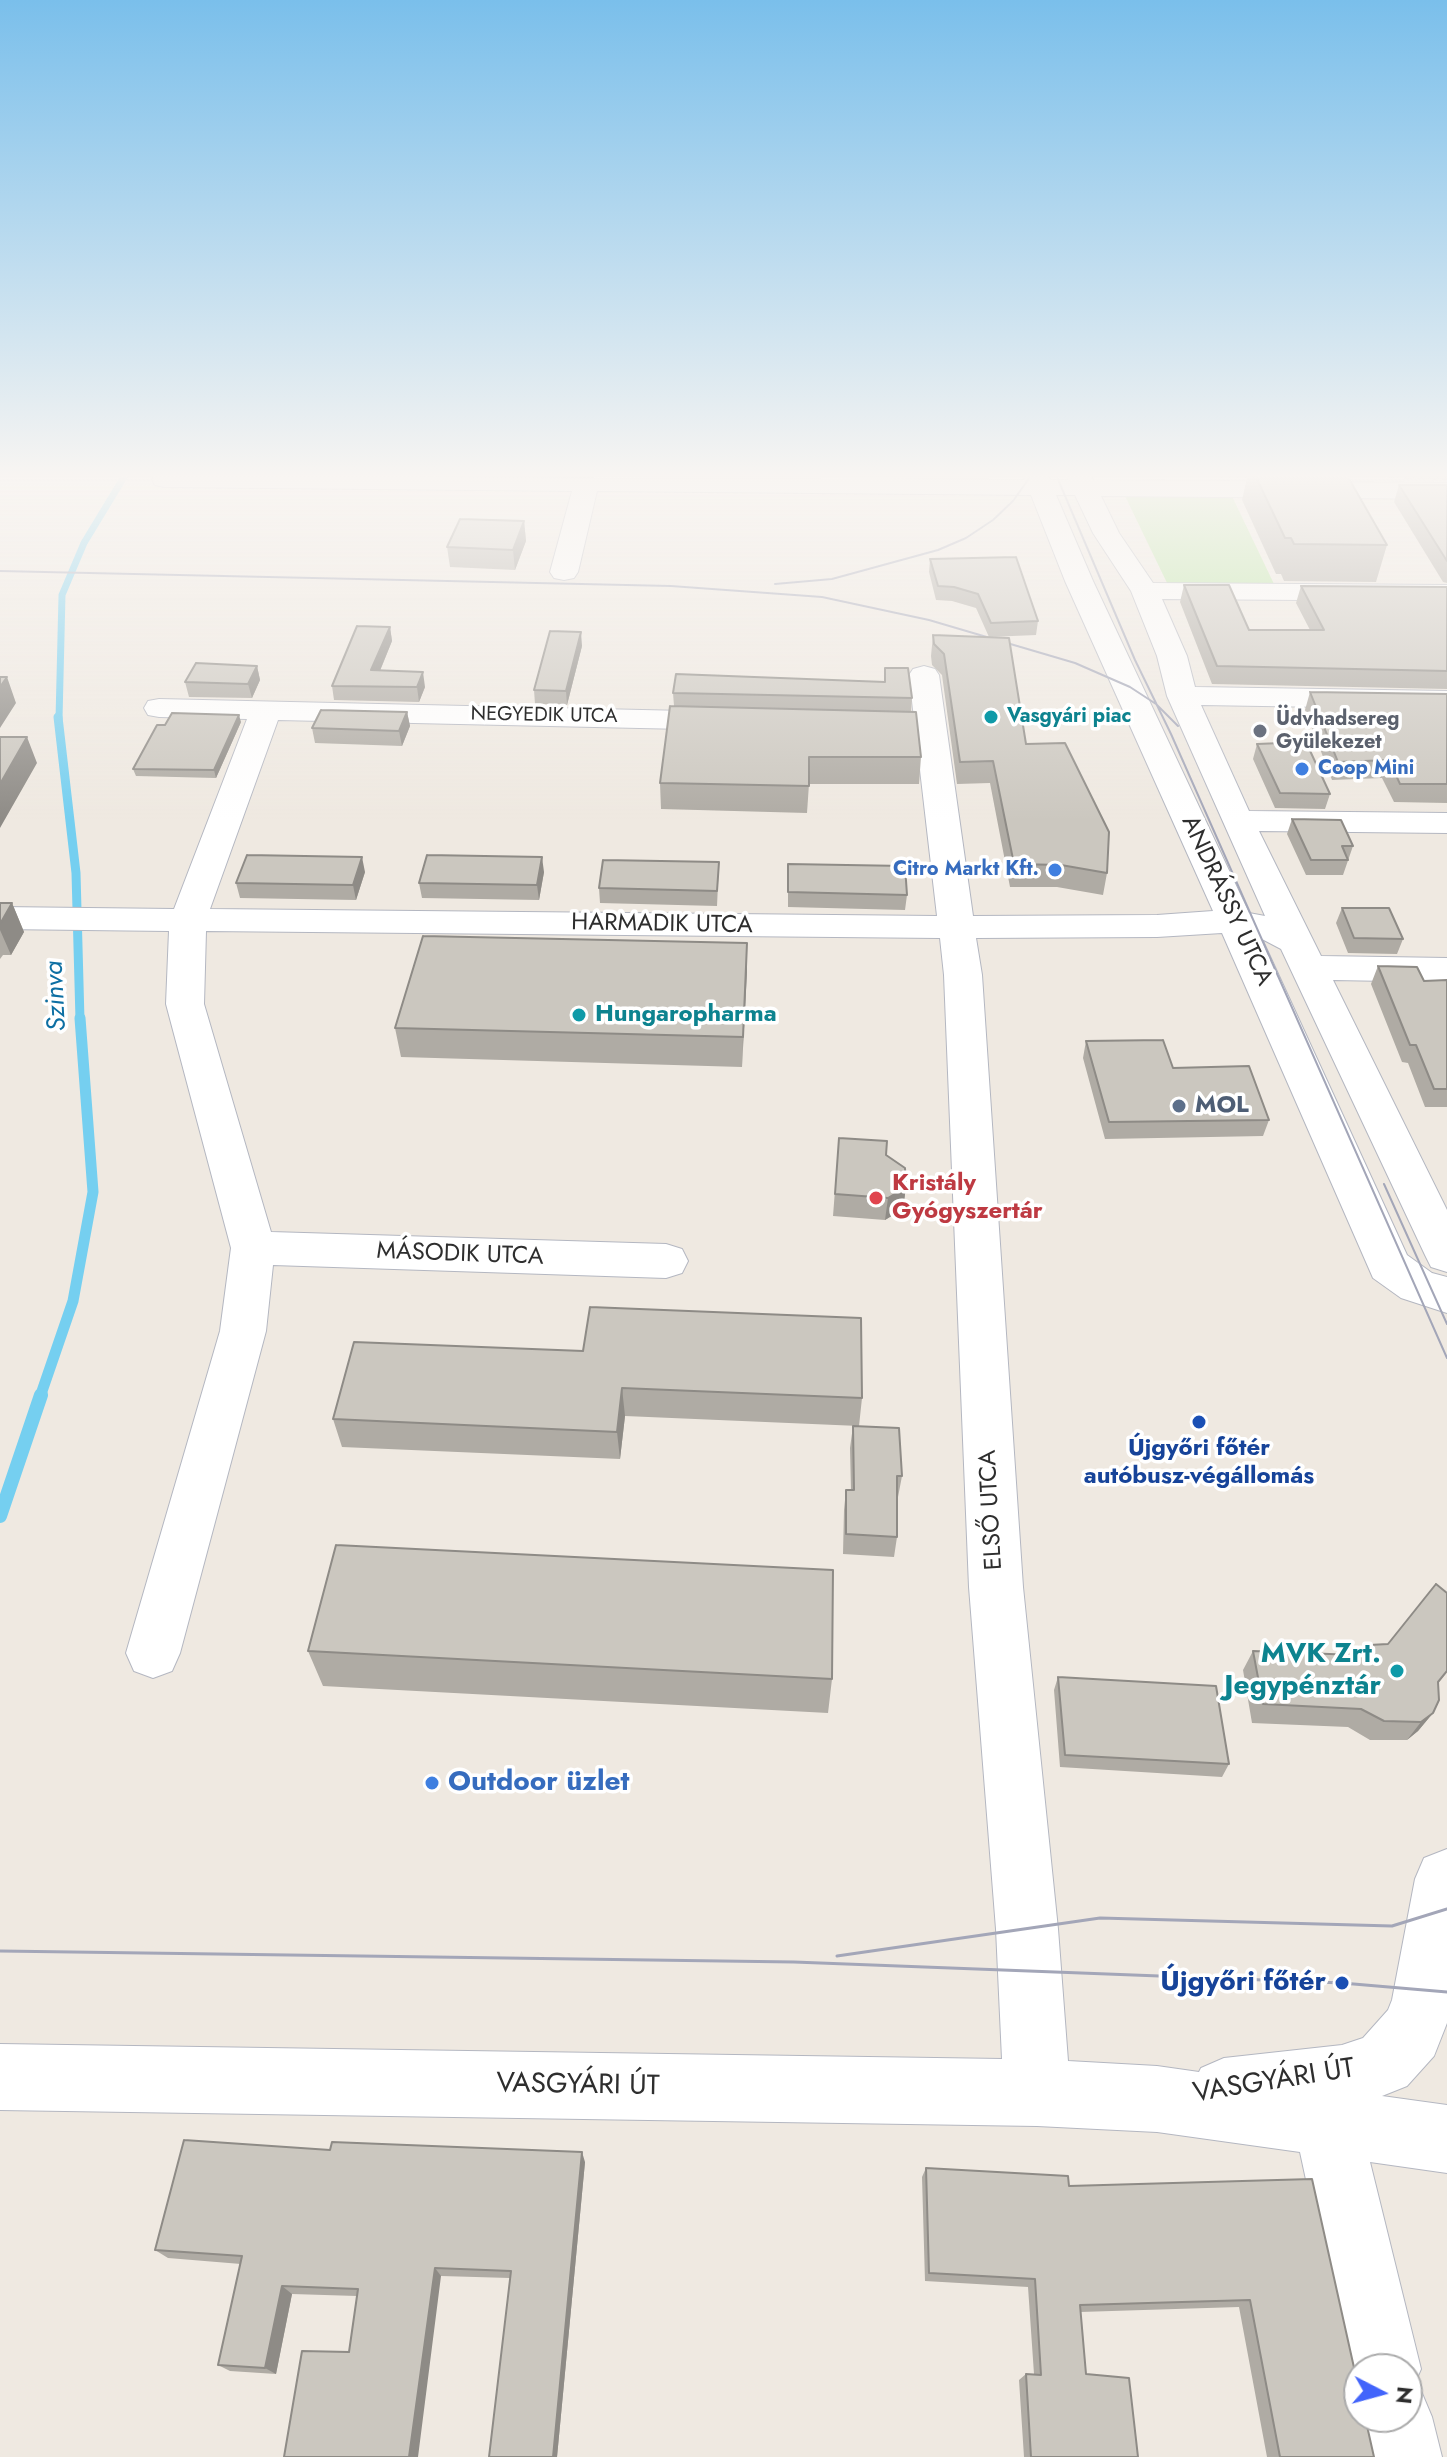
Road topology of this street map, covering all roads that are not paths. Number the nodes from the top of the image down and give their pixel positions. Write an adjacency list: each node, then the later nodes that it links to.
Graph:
1 (1145, 591): 6 (street, ANDRÁSSY UTCA)
2 (1084, 592): 13 (street, ANDRÁSSY UTCA)
3 (1245, 592): 4 (street)
4 (1447, 593)
5 (924, 675): 16 (street, ELSŐ UTCA)
6 (1182, 696): 7 (street); 11 (street, ANDRÁSSY UTCA)
7 (1447, 700)
8 (159, 708): 9 (street, NEGYEDIK UTCA)
9 (266, 711): 10 (street, NEGYEDIK UTCA); 15 (street)
10 (766, 722)
11 (1237, 821): 12 (street); 17 (street, ANDRÁSSY UTCA)
12 (1447, 823)
13 (1220, 913): 16 (street, HARMADIK UTCA); 17 (street, HARMADIK UTCA); 22 (street, ANDRÁSSY UTCA)
14 (0, 918): 15 (street, HARMADIK UTCA)
15 (188, 920): 16 (street, HARMADIK UTCA); 19 (street)
16 (955, 927): 26 (street, ELSŐ UTCA)
17 (1300, 954): 18 (street); 20 (street, ANDRÁSSY UTCA)
18 (1447, 970)
19 (253, 1248): 21 (street, MÁSODIK UTCA); 23 (street)
20 (1447, 1255)
21 (666, 1261)
22 (1447, 1295)
23 (153, 1653)
24 (1446, 1892): 27 (street, VASGYÁRI ÚT)
25 (0, 2077): 26 (street, VASGYÁRI ÚT)
26 (1037, 2093): 27 (street, VASGYÁRI ÚT)
27 (1157, 2099): 28 (street, VASGYÁRI ÚT)
28 (1327, 2121): 29 (street, VASGYÁRI ÚT); 30 (street)
29 (1447, 2139)
30 (1380, 2353)
31 (1399, 2433): 32 (street)
32 (1404, 2457)

